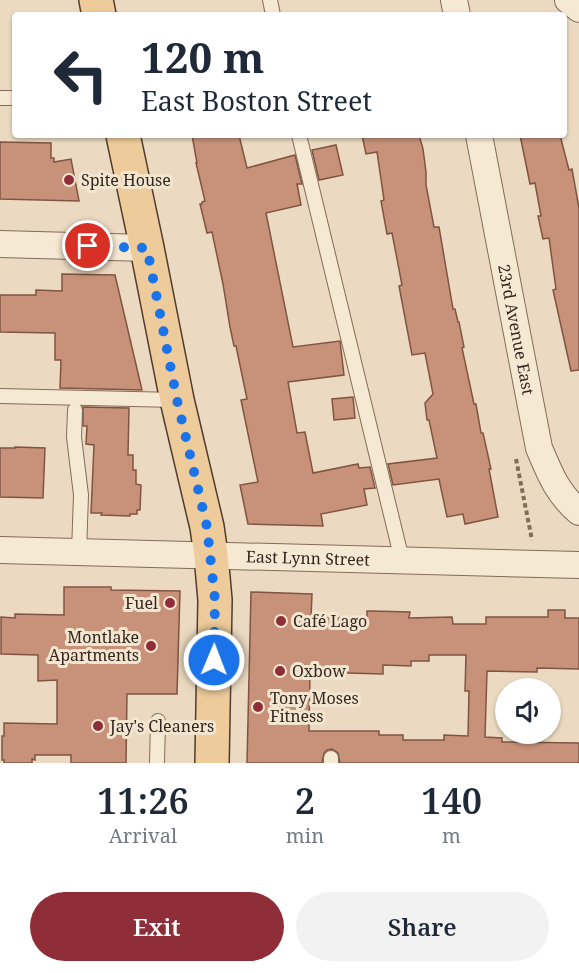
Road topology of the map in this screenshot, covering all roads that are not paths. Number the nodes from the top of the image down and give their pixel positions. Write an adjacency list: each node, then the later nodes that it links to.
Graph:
1 (568, 0): 2 (street)
2 (579, 9)
3 (124, 138): 7 (main road)
4 (300, 138): 15 (lane)
5 (480, 138): 11 (street, 23rd Avenue East)
6 (0, 244): 7 (street)
7 (147, 248): 9 (main road)
8 (0, 396): 9 (lane)
9 (177, 400): 14 (main road)
10 (75, 410): 13 (lane)
11 (579, 512)
12 (0, 550): 13 (street, East Lynn Street)
13 (80, 552): 14 (street, East Lynn Street)
14 (211, 555): 15 (street, East Lynn Street); 19 (main road)
15 (402, 560): 16 (street, East Lynn Street)
16 (579, 566)
17 (158, 721): 18 (lane)
18 (158, 763)
19 (212, 763)

